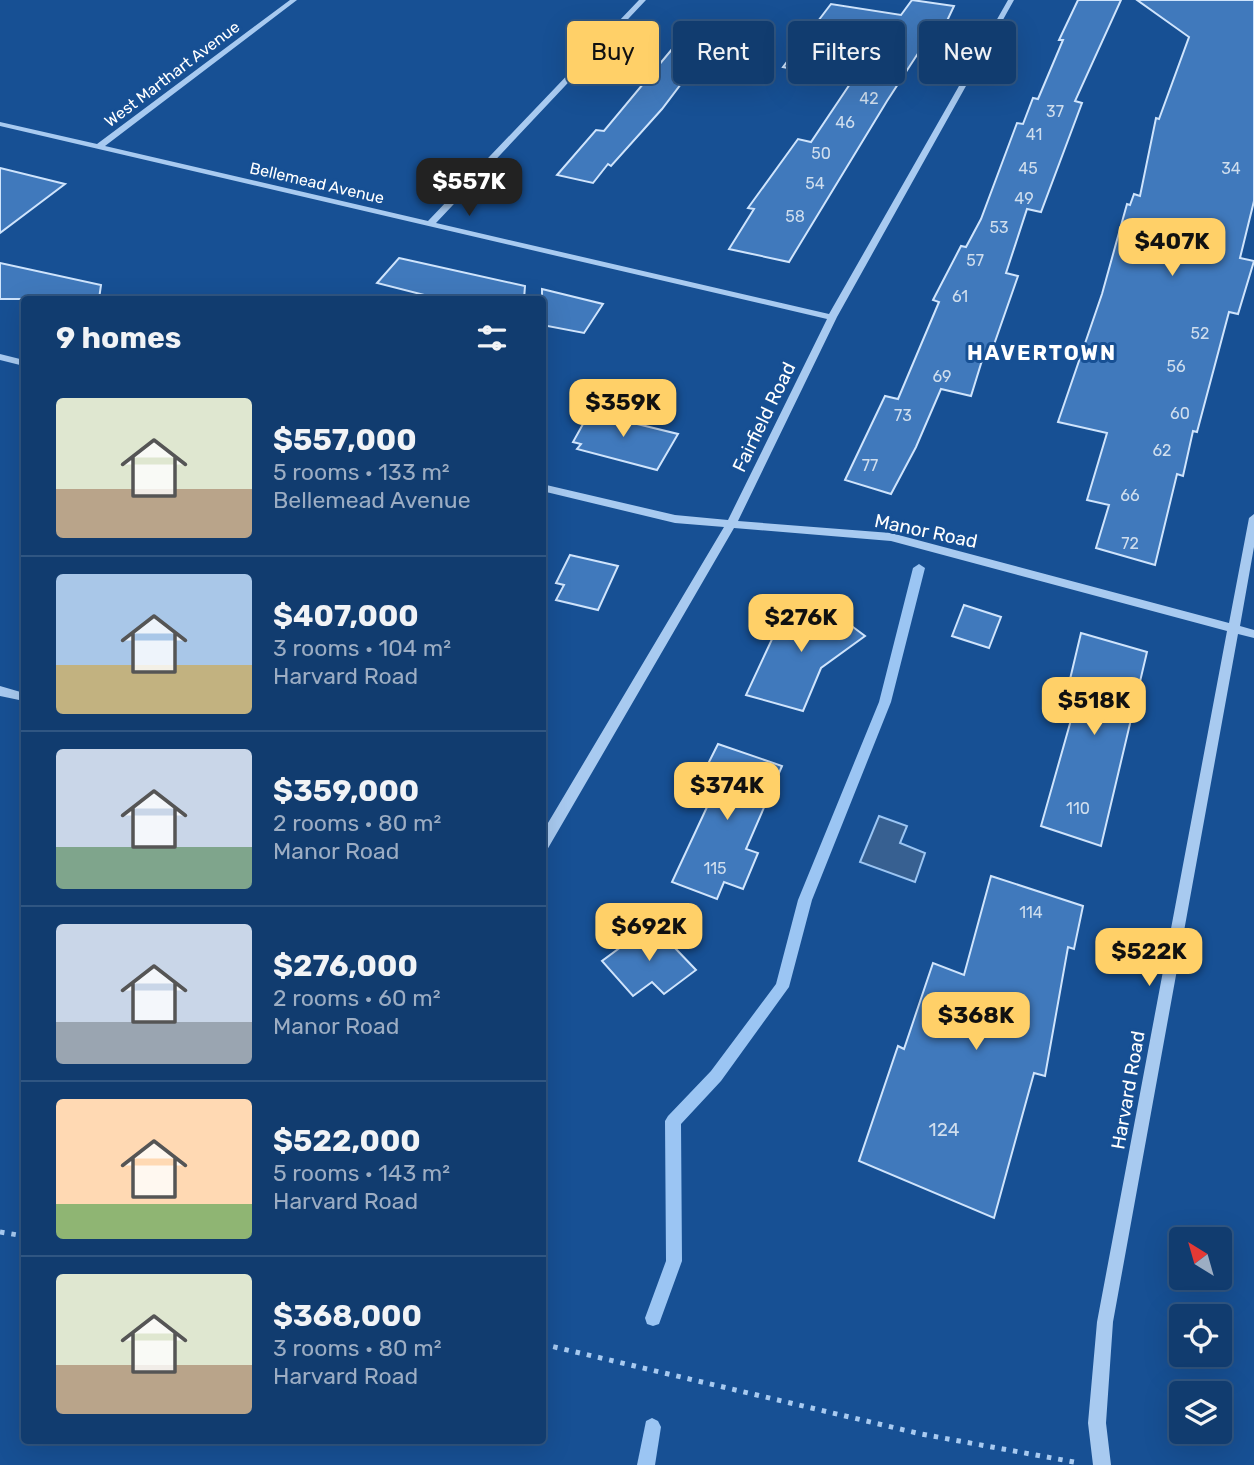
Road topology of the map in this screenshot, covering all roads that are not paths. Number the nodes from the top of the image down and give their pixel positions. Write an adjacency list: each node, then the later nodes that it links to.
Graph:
1 (294, 0): 5 (street, West Marthart Avenue)
2 (643, 0): 6 (street)
3 (1011, 0): 7 (street, Fairfield Road)
4 (0, 124): 5 (street, Bellemead Avenue)
5 (100, 146): 6 (street, Bellemead Avenue)
6 (430, 224): 7 (street, Bellemead Avenue)
7 (832, 317): 12 (street, Fairfield Road)
8 (0, 357): 9 (street)
9 (21, 362)
10 (546, 488): 12 (street, Manor Road)
11 (1254, 518): 13 (street, Harvard Road)
12 (731, 524): 13 (street, Manor Road); 17 (street, Fairfield Road)
13 (1233, 628): 14 (street, Manor Road); 18 (street, Harvard Road)
14 (1254, 634)
15 (0, 691): 16 (street)
16 (21, 696)
17 (546, 839)
18 (1102, 1464)

